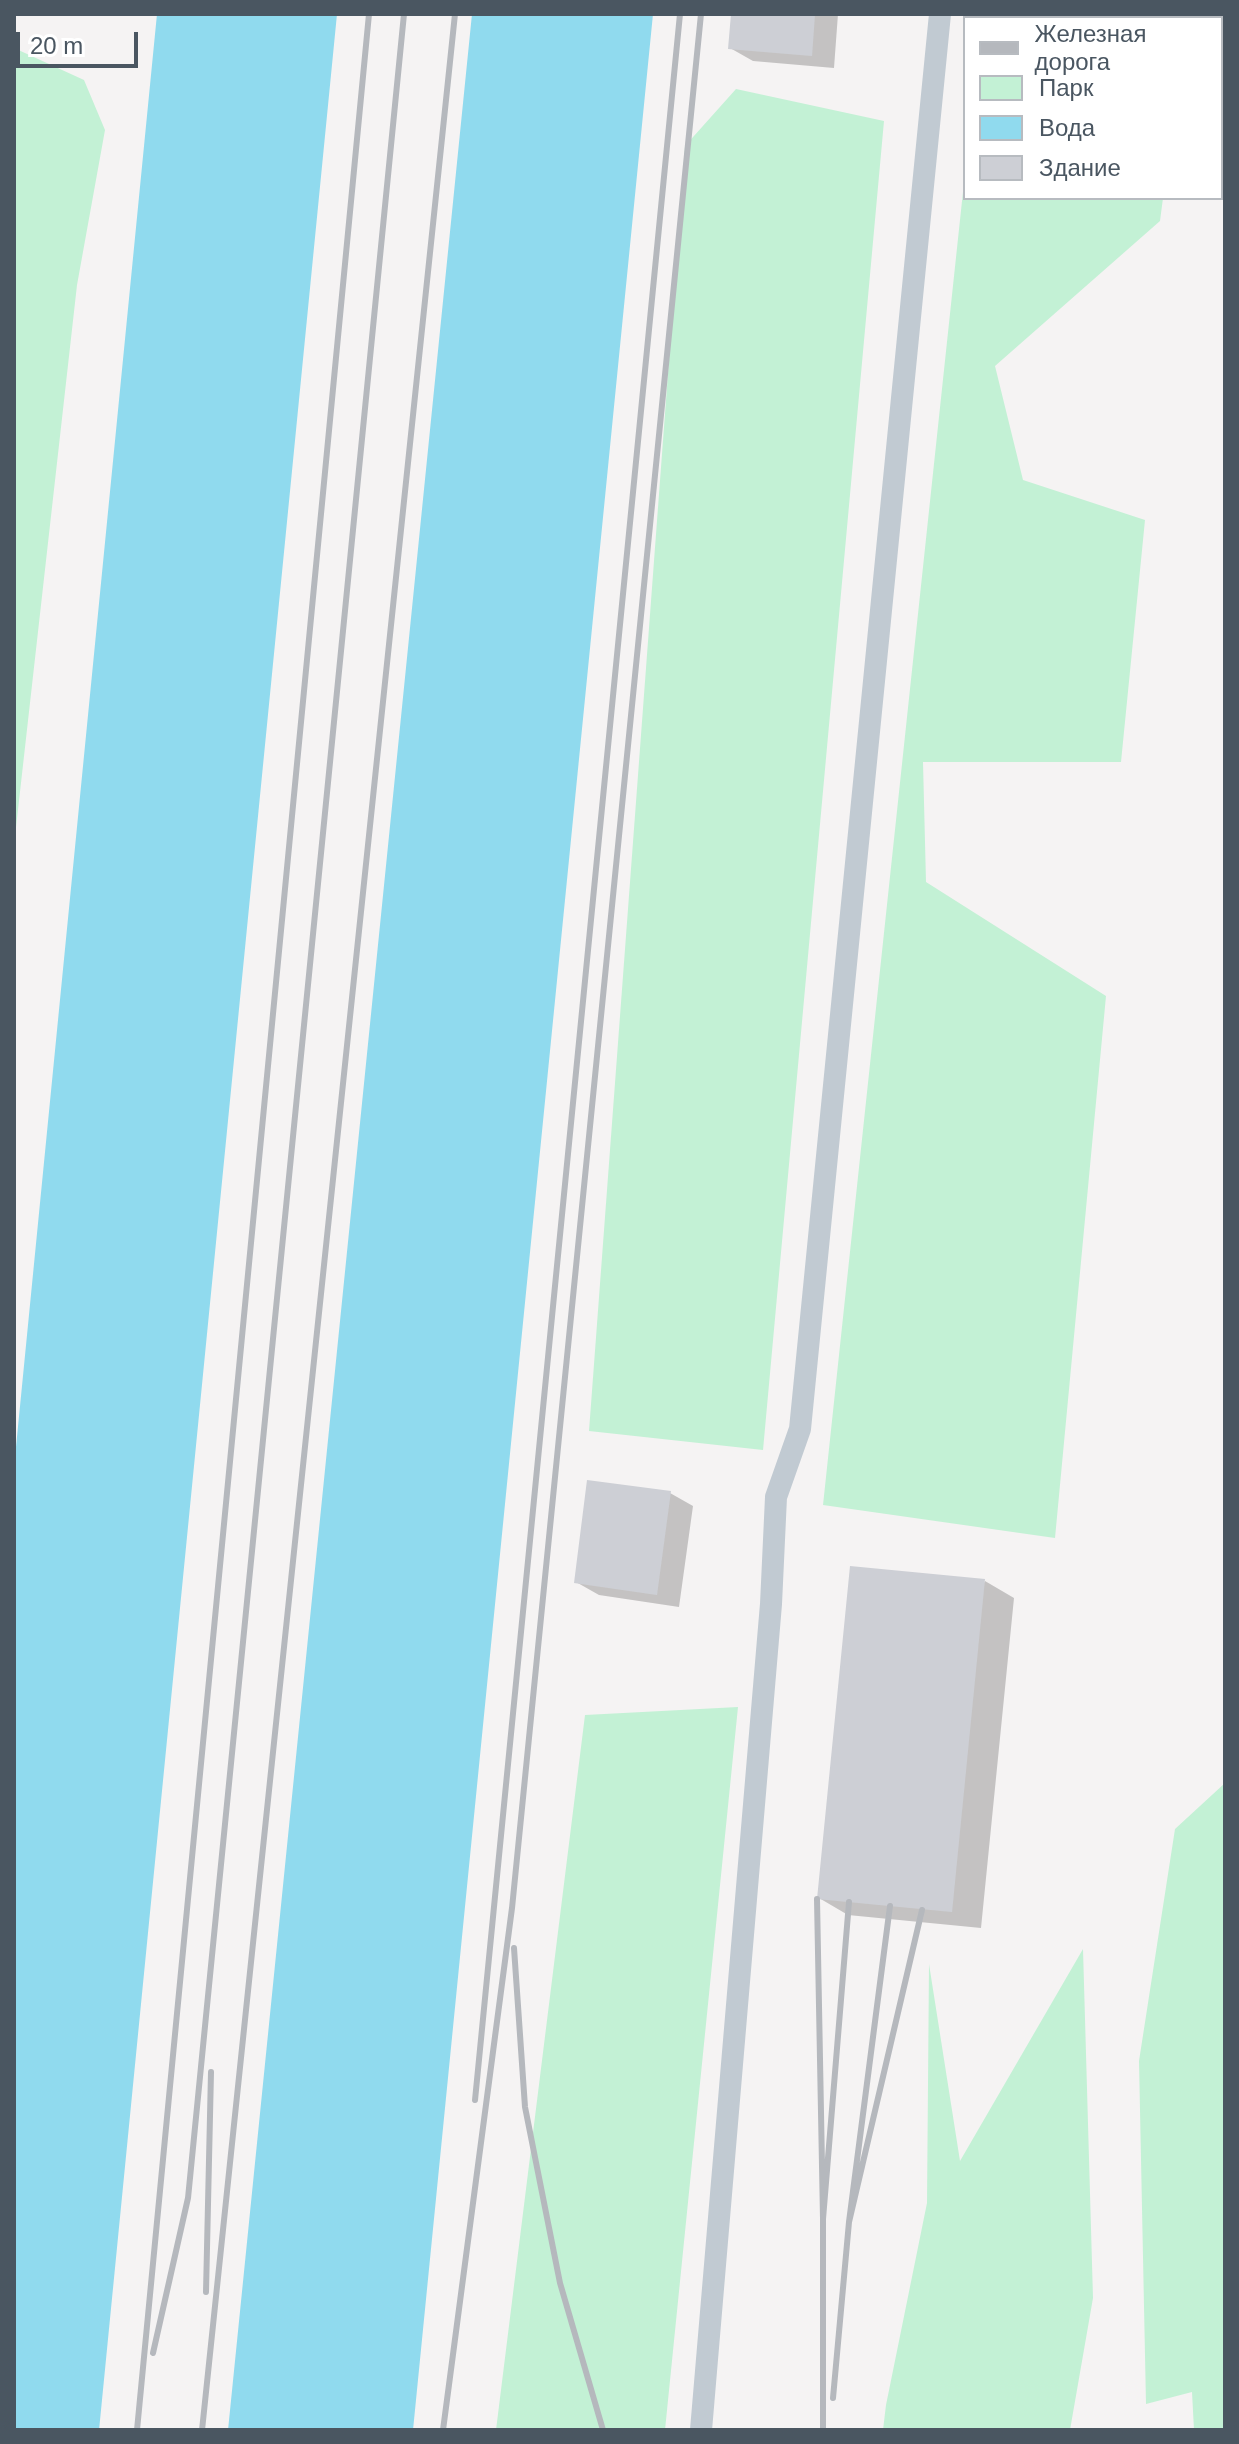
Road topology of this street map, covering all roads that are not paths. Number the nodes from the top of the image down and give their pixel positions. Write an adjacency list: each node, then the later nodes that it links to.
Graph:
1 (940, 14): 2 (lane)
2 (701, 2430)

